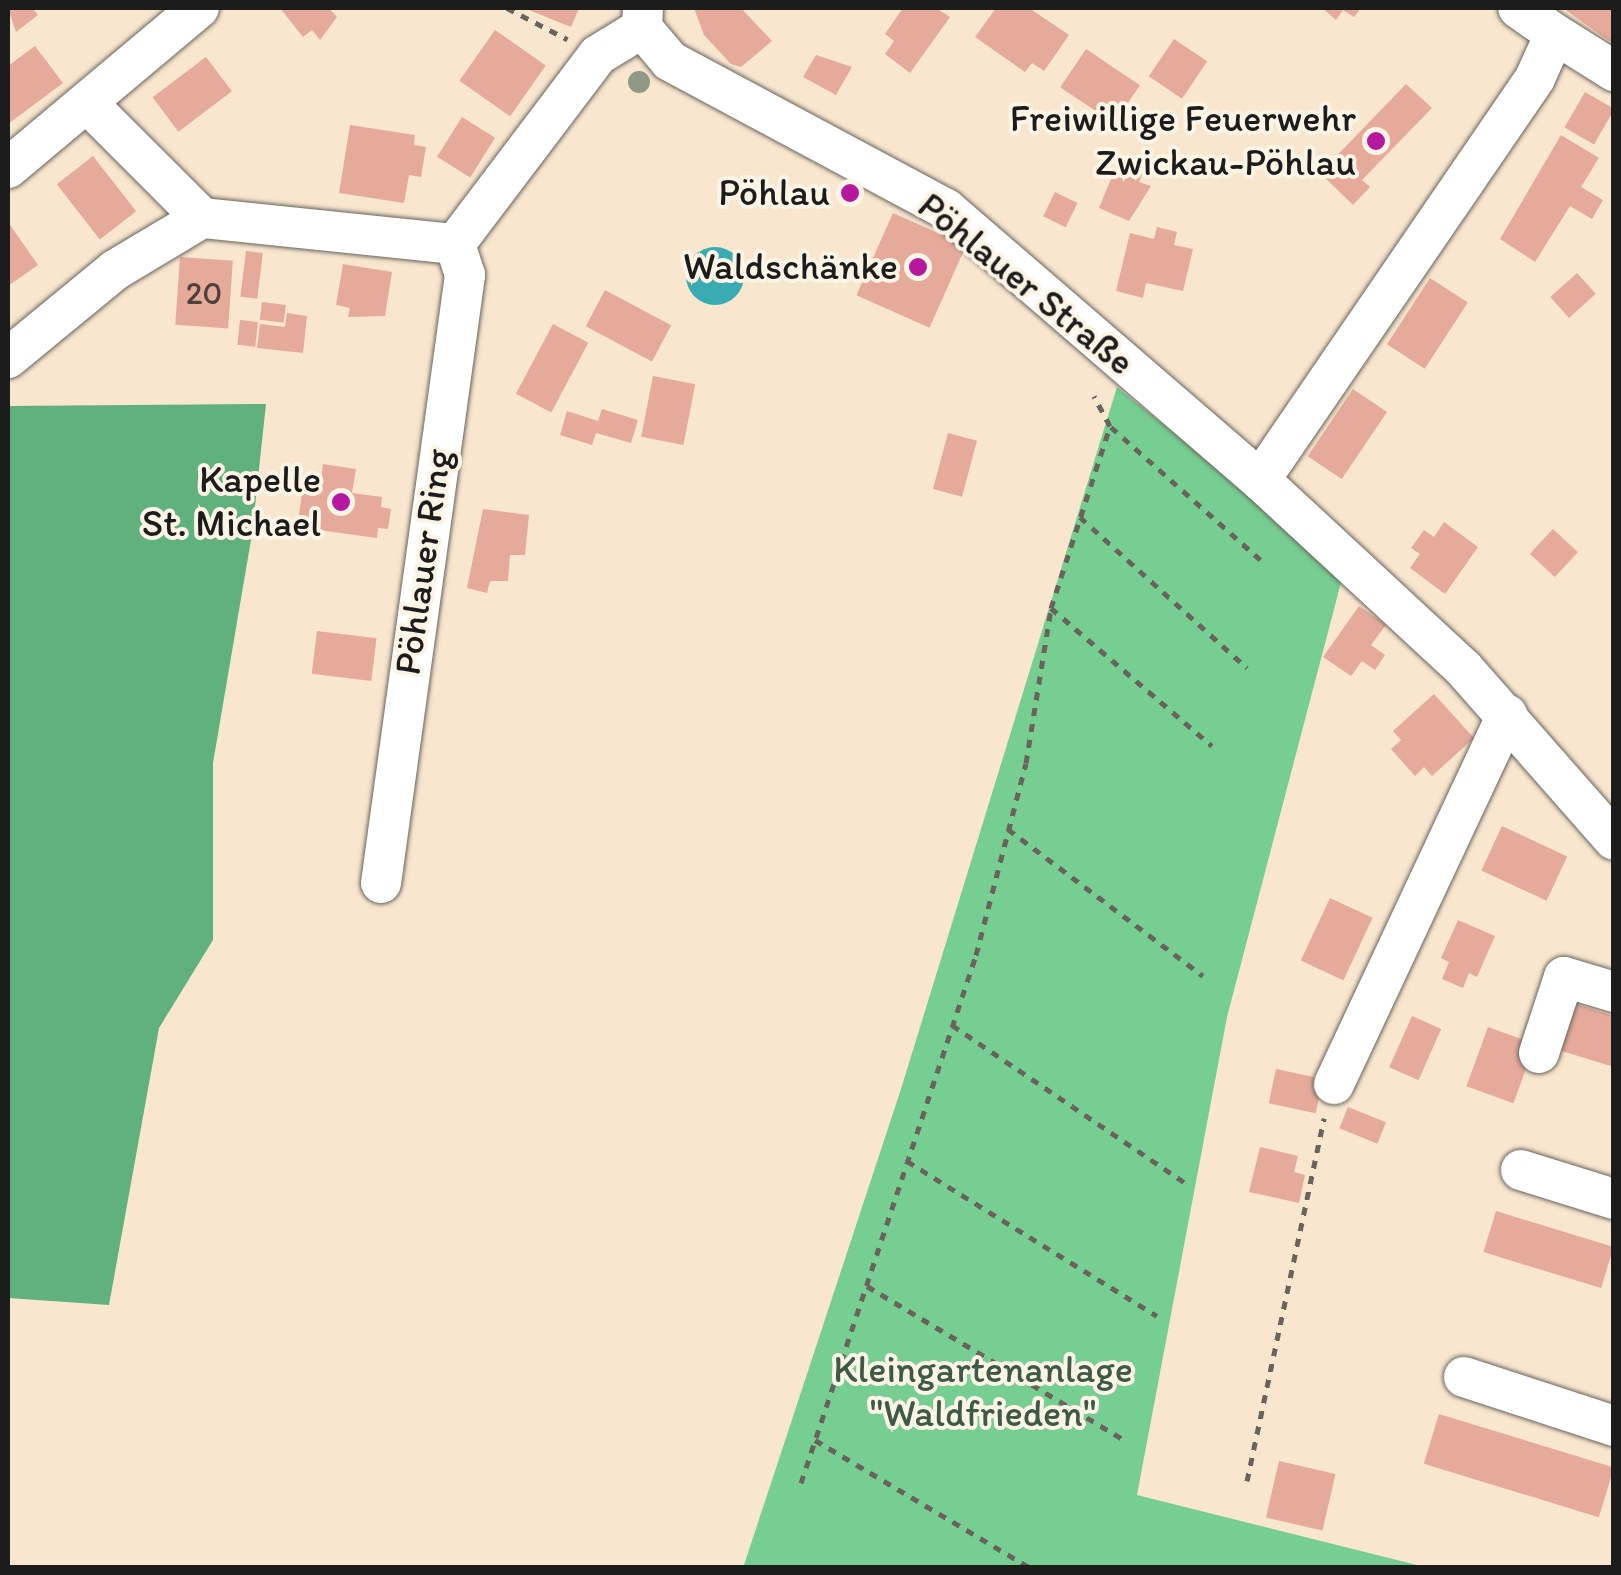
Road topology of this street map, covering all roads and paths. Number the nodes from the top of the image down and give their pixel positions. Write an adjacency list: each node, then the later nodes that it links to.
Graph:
1 (200, 8): 8 (street)
2 (508, 8): 6 (path)
3 (1518, 8): 5 (street)
4 (642, 18): 6 (street); 15 (street, Pöhlauer Straße)
5 (1555, 34): 7 (street); 15 (street)
6 (598, 55): 11 (street)
7 (1614, 72)
8 (88, 104): 9 (street); 10 (street)
9 (8, 168)
10 (202, 218): 11 (street); 12 (street)
11 (455, 244): 24 (street, Pöhlauer Ring)
12 (8, 358)
13 (1094, 396): 14 (path)
14 (1110, 426): 16 (path); 17 (path)
15 (1260, 480): 20 (street, Pöhlauer Straße)
16 (1080, 517): 18 (path); 19 (path)
17 (1262, 561)
18 (1051, 608): 21 (path); 22 (path)
19 (1246, 668)
20 (1507, 714): 23 (street, Pöhlauer Straße); 29 (street)
21 (1212, 746)
22 (1008, 829): 25 (path); 27 (path)
23 (1614, 840)
24 (381, 882)
25 (1203, 976)
26 (1614, 992): 28 (street)
27 (952, 1025): 30 (path); 32 (path)
28 (1539, 1053)
29 (1334, 1084): 40 (path)
30 (908, 1161): 34 (path); 35 (path)
31 (1521, 1170): 33 (street)
32 (1184, 1182)
33 (1614, 1199)
34 (866, 1286): 38 (path); 39 (path)
35 (1157, 1316)
36 (1464, 1377): 37 (street)
37 (1614, 1426)
38 (815, 1440): 41 (path); 42 (path)
39 (1126, 1441)
40 (1246, 1481)
41 (801, 1483)
42 (1031, 1568)

